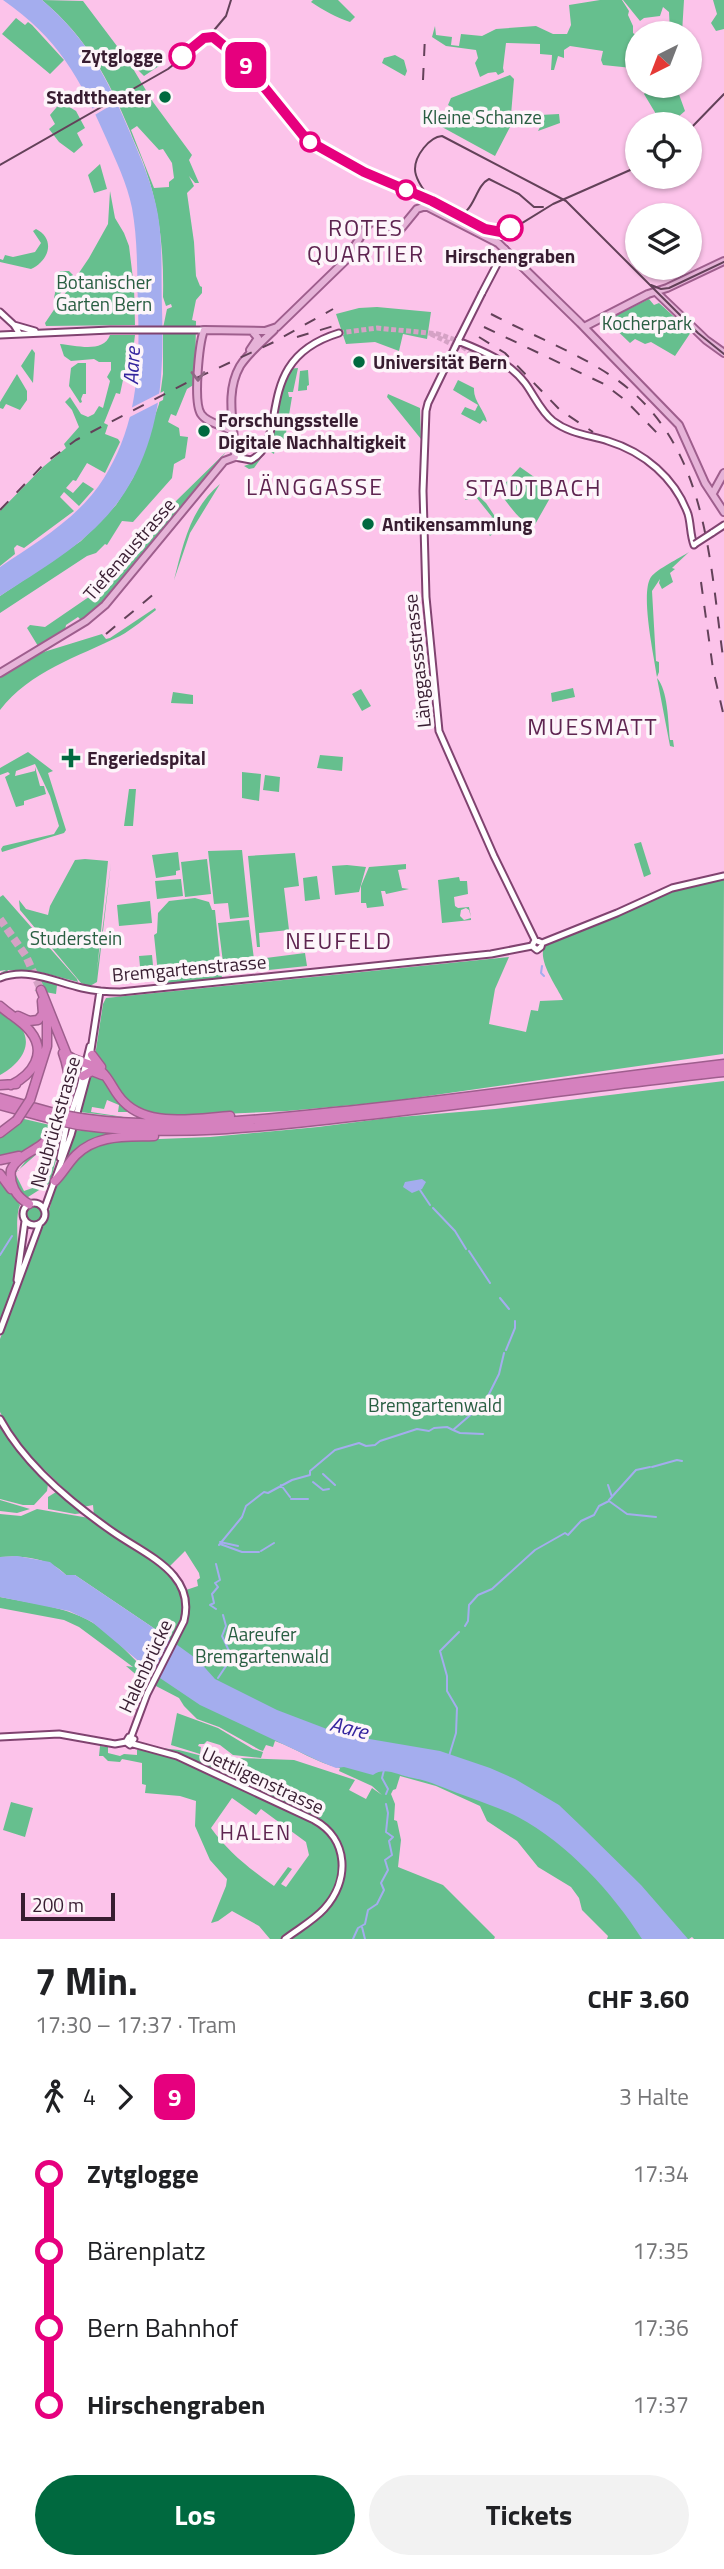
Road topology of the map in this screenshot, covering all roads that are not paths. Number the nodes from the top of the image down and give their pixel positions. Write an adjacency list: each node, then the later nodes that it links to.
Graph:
1 (503, 248): 2 (main road); 4 (main road); 8 (main road)
2 (512, 256): 4 (main road); 9 (main road)
3 (724, 261): 5 (main road)
4 (495, 268): 17 (main road, bridge)
5 (656, 292): 9 (main road); 19 (main road)
6 (0, 313): 7 (main road)
7 (14, 325): 13 (main road); 14 (main road)
8 (277, 327): 12 (main road); 20 (main road)
9 (584, 327): 24 (main road)
10 (204, 330): 11 (main road); 12 (main road); 18 (main road)
11 (194, 331): 14 (main road); 18 (main road)
12 (250, 331): 20 (main road)
13 (19, 332): 14 (main road); 16 (main road)
14 (36, 332)
15 (339, 333): 22 (main road)
16 (0, 335)
17 (457, 341): 26 (main road, bridge); 29 (main road, Länggassstrasse)
18 (200, 342): 21 (main road, one-way to 21)
19 (724, 353)
20 (241, 363): 21 (main road)
21 (229, 424): 22 (main road)
22 (233, 456): 27 (main road, Tiefenaustrasse)
23 (724, 473): 24 (main road)
24 (713, 493): 25 (main road)
25 (724, 512)
26 (724, 525)
27 (0, 673)
28 (724, 876): 29 (main road, Bremgartenstrasse)
29 (533, 943): 31 (main road, Bremgartenstrasse)
30 (0, 978): 31 (main road, Bremgartenstrasse)
31 (100, 991): 36 (main road, Neubrückstrasse)
32 (42, 1000): 33 (highway); 34 (highway); 35 (highway)
33 (0, 1004): 44 (highway)
34 (57, 1034): 39 (highway); 52 (highway)
35 (48, 1038): 44 (highway); 51 (highway, bridge)
36 (92, 1042): 39 (main road, Neubrückstrasse); 39 (main road, Neubrückstrasse)
37 (724, 1059): 40 (highway)
38 (724, 1064): 40 (highway)
39 (88, 1066): 42 (highway); 42 (highway); 55 (main road, Neubrückstrasse); 56 (main road, Neubrückstrasse)
40 (684, 1069): 47 (highway)
41 (724, 1072): 50 (highway)
42 (111, 1084): 47 (highway)
43 (0, 1085): 44 (highway)
44 (11, 1085)
45 (0, 1098): 48 (highway)
46 (0, 1105): 48 (highway)
47 (306, 1115): 49 (highway)
48 (57, 1117): 49 (highway, bridge)
49 (79, 1121): 50 (highway)
50 (260, 1126): 55 (highway)
51 (0, 1133)
52 (25, 1154): 53 (highway); 57 (highway)
53 (0, 1160)
54 (0, 1174): 57 (highway)
55 (55, 1181): 58 (main road, Neubrückstrasse)
56 (40, 1205): 57 (main road); 58 (main road)
57 (27, 1206): 59 (main road)
58 (44, 1210): 60 (main road)
59 (25, 1221): 60 (main road); 61 (main road)
60 (40, 1223): 61 (main road)
61 (17, 1284): 62 (main road)
62 (0, 1331)
63 (0, 1419): 65 (main road, Halenbrücke)
64 (0, 1737): 65 (main road, Uettligenstrasse)
65 (130, 1741): 66 (main road, Uettligenstrasse)
66 (285, 1939)

